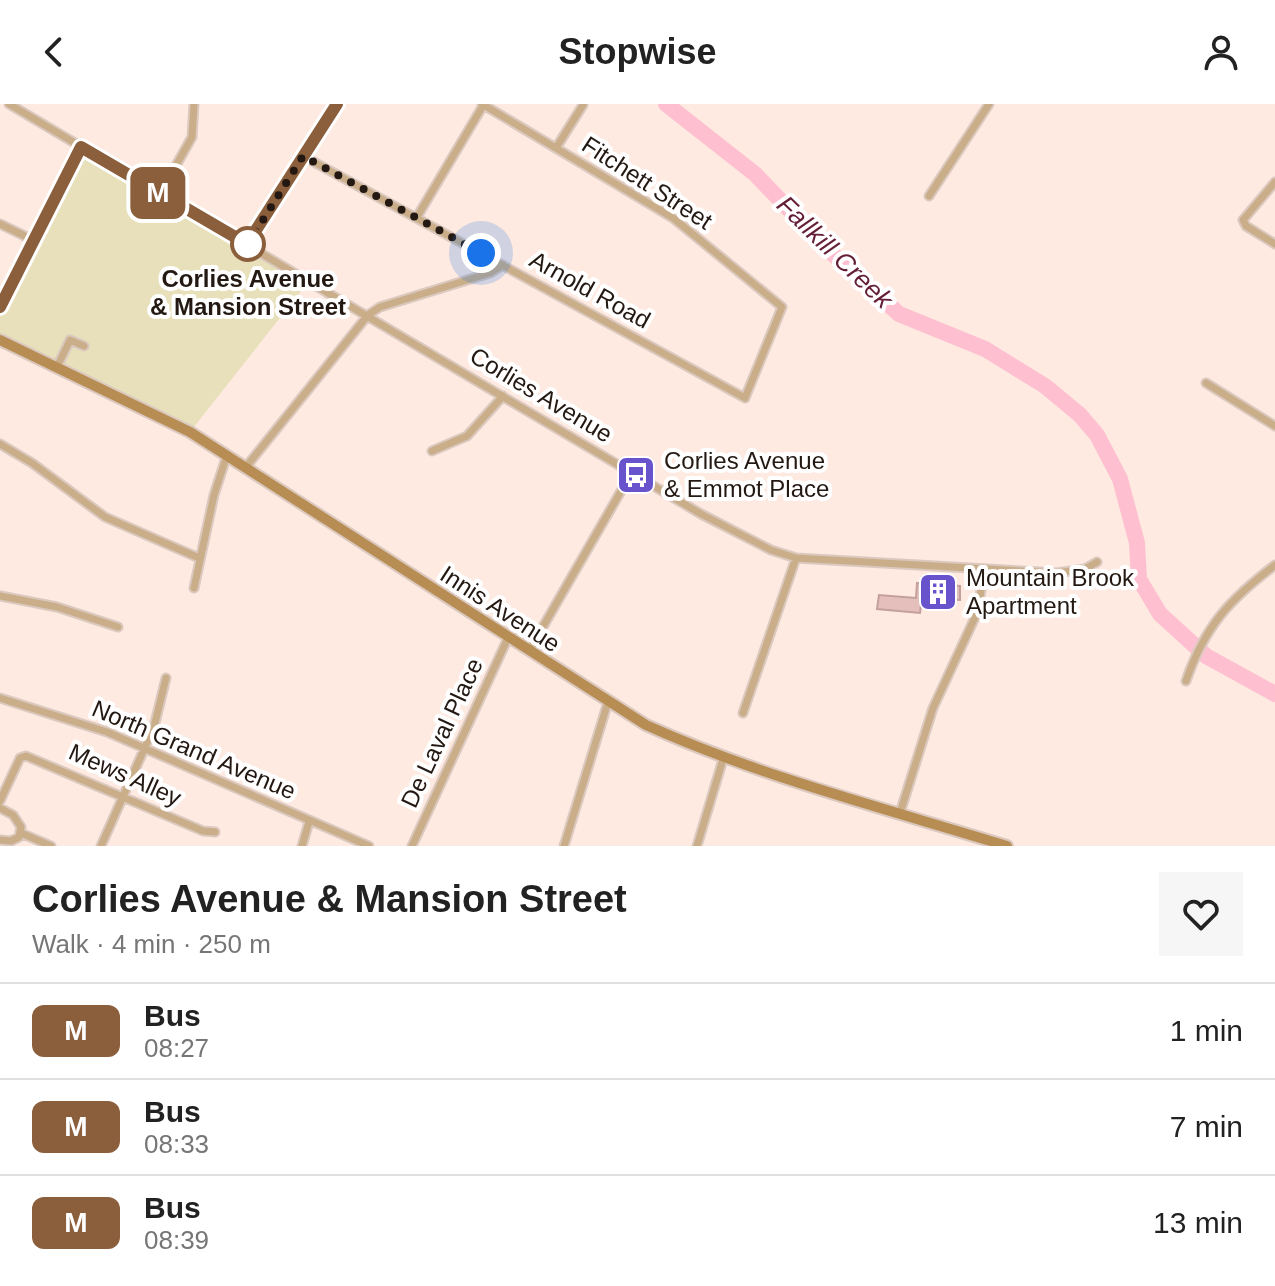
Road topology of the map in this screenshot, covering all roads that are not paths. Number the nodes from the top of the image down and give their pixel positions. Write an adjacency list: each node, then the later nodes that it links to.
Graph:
1 (9, 104): 7 (street, Corlies Avenue)
2 (194, 104): 11 (street)
3 (337, 104): 9 (street)
4 (483, 104): 8 (street, Fitchett Street); 13 (street)
5 (989, 104): 12 (street)
6 (583, 105): 8 (street)
7 (81, 147): 11 (street, Corlies Avenue); 15 (street)
8 (556, 148): 26 (street, Fitchett Street)
9 (303, 156): 13 (street); 16 (street)
10 (1275, 182): 17 (street)
11 (160, 194): 16 (street, Corlies Avenue)
12 (929, 196)
13 (417, 217): 18 (street)
14 (0, 224): 15 (street)
15 (33, 240): 19 (street)
16 (247, 244): 20 (street, Corlies Avenue)
17 (1275, 244)
18 (503, 265): 20 (street, Arnold Road); 26 (street, Arnold Road)
19 (0, 307)
20 (368, 315): 25 (street, Corlies Avenue); 31 (street, Arnold Road)
21 (0, 340): 23 (main road, Innis Avenue)
22 (84, 346): 23 (street)
23 (57, 367): 30 (main road, Innis Avenue)
24 (1206, 383): 27 (street)
25 (503, 396): 29 (street); 32 (street, Corlies Avenue)
26 (745, 398)
27 (1275, 426)
28 (0, 444): 33 (street)
29 (432, 451)
30 (227, 455): 31 (main road, Innis Avenue); 33 (street)
31 (246, 467): 41 (main road, Innis Avenue)
32 (632, 472): 34 (street, Corlies Avenue); 42 (street)
33 (199, 558): 38 (street)
34 (796, 558): 37 (street, Corlies Avenue); 47 (street)
35 (1097, 562): 37 (street, Corlies Avenue)
36 (1275, 565): 44 (street)
37 (984, 569): 53 (street)
38 (194, 588)
39 (0, 596): 40 (street)
40 (118, 627)
41 (508, 638): 42 (main road, Innis Avenue); 62 (street, De Laval Place)
42 (529, 651): 46 (main road, Innis Avenue)
43 (166, 678): 48 (street)
44 (1186, 681)
45 (0, 698): 48 (street, North Grand Avenue)
46 (608, 702): 49 (main road, Innis Avenue); 63 (street)
47 (743, 713)
48 (145, 749): 50 (street); 54 (street, North Grand Avenue)
49 (724, 756): 53 (main road, Innis Avenue); 64 (street)
50 (124, 795): 51 (street, Mews Alley); 55 (street, Mews Alley); 59 (street)
51 (0, 801)
52 (0, 808): 56 (street)
53 (900, 813): 65 (main road, Innis Avenue)
54 (309, 822): 60 (street); 61 (street, North Grand Avenue)
55 (215, 832)
56 (21, 833): 57 (street); 58 (street)
57 (0, 840)
58 (51, 846)
59 (101, 846)
60 (302, 846)
61 (369, 846)
62 (412, 846)
63 (564, 846)
64 (697, 846)
65 (1007, 846)

